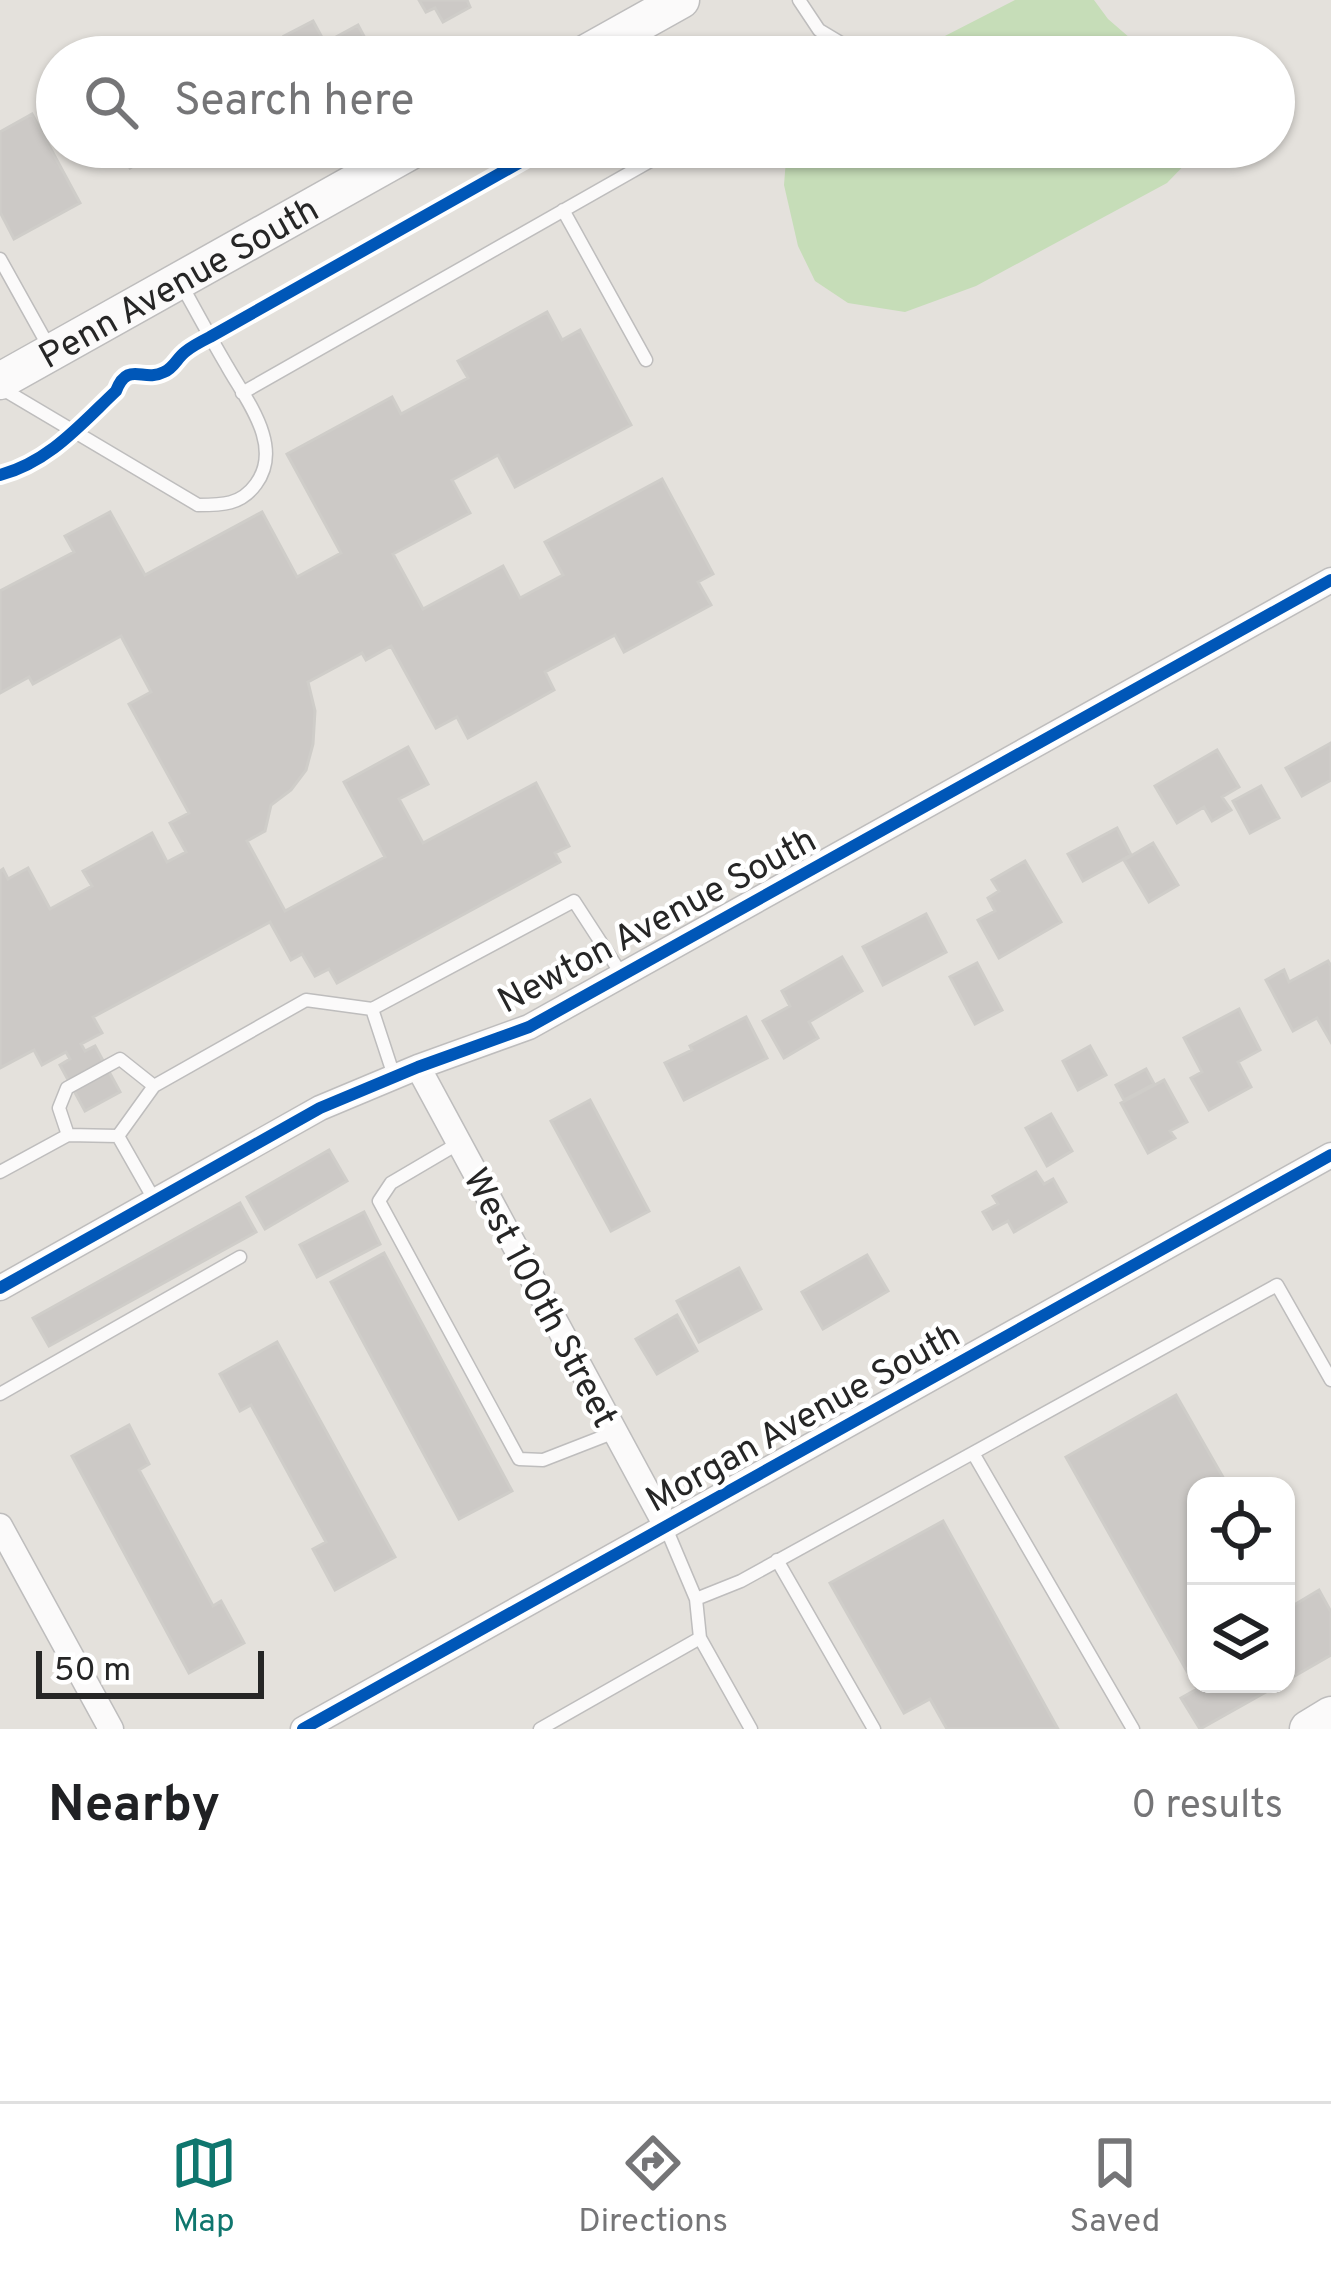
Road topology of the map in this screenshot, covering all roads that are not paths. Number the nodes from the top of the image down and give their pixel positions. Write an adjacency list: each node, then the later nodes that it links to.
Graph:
1 (681, 0): 3 (main road)
2 (799, 0): 4 (lane)
3 (617, 36)
4 (829, 36)
5 (381, 168): 9 (main road, Penn Avenue South)
6 (638, 168): 7 (lane)
7 (563, 210): 11 (lane); 13 (lane)
8 (0, 259): 10 (lane)
9 (179, 281): 10 (main road, Penn Avenue South); 13 (lane)
10 (52, 352): 12 (main road, Penn Avenue South)
11 (646, 360)
12 (0, 384): 13 (lane)
13 (242, 393)
14 (1331, 580): 15 (street, Newton Avenue South)
15 (622, 975): 16 (lane); 17 (street, Newton Avenue South)
16 (372, 1009): 17 (lane); 18 (lane)
17 (406, 1072): 21 (street, West 100th Street); 24 (street, Newton Avenue South)
18 (154, 1086): 19 (lane); 20 (lane)
19 (68, 1135): 20 (lane); 23 (lane)
20 (118, 1136): 24 (lane)
21 (459, 1142): 29 (street, West 100th Street); 29 (lane)
22 (1331, 1155): 31 (street, Morgan Avenue South)
23 (0, 1172)
24 (155, 1201): 26 (street, Newton Avenue South)
25 (240, 1257): 28 (lane)
26 (0, 1288)
27 (1331, 1380): 30 (lane)
28 (0, 1394)
29 (615, 1432): 31 (street, West 100th Street)
30 (973, 1453): 33 (lane); 42 (lane)
31 (666, 1526): 34 (lane); 37 (street, Morgan Avenue South)
32 (4, 1542): 38 (street)
33 (777, 1561): 34 (lane); 41 (lane)
34 (696, 1599): 35 (lane)
35 (700, 1638): 39 (lane); 40 (lane)
36 (1331, 1715): 43 (main road)
37 (311, 1727)
38 (111, 1729)
39 (540, 1729)
40 (751, 1729)
41 (874, 1729)
42 (1133, 1729)
43 (1308, 1729)

